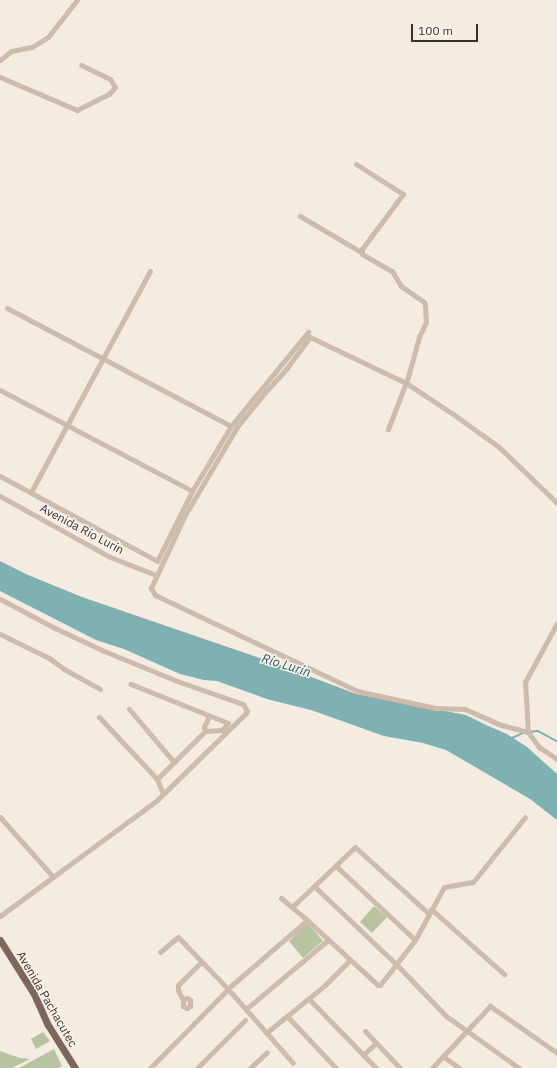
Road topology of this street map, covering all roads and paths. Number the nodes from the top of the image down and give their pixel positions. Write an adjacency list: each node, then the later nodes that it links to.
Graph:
1 (77, 0): 2 (street)
2 (0, 60)
3 (81, 65): 4 (street)
4 (0, 77)
5 (356, 164): 7 (street)
6 (300, 216): 7 (street)
7 (361, 252): 12 (street)
8 (150, 271): 11 (street)
9 (7, 308): 11 (street)
10 (308, 332): 15 (street)
11 (102, 359): 14 (street); 15 (street)
12 (406, 383): 16 (street); 21 (street); 22 (street)
13 (0, 390): 14 (street)
14 (67, 425): 18 (street); 19 (street)
15 (231, 426): 18 (street)
16 (388, 429)
17 (0, 476): 19 (street)
18 (192, 491): 19 (street)
19 (31, 492)
20 (0, 496): 22 (street, Avenida Río Lurín)
21 (557, 503)
22 (156, 575): 32 (street)
23 (0, 599): 36 (street)
24 (557, 624): 32 (street)
25 (0, 634): 27 (street)
26 (131, 684): 29 (street)
27 (100, 689)
28 (129, 709): 34 (street)
29 (209, 716): 31 (street); 31 (street)
30 (99, 717): 35 (street)
31 (205, 731): 34 (street)
32 (528, 732): 33 (street)
33 (557, 759)
34 (174, 762): 35 (street)
35 (157, 779): 36 (street)
36 (163, 794): 40 (street)
37 (0, 817): 40 (street)
38 (525, 817): 44 (street)
39 (336, 866): 41 (street); 44 (street); 49 (street)
40 (53, 877): 45 (street)
41 (314, 886): 43 (street); 53 (street)
42 (281, 898): 43 (street)
43 (292, 906): 46 (street)
44 (430, 911): 49 (street); 54 (street)
45 (0, 916)
46 (307, 920): 48 (street); 55 (street)
47 (0, 940): 71 (main road, Avenida Pachacutec)
48 (328, 940): 51 (street); 58 (street)
49 (415, 940): 53 (street)
50 (160, 952): 52 (street)
51 (350, 960): 53 (street); 56 (street)
52 (201, 962): 55 (street); 57 (street)
53 (397, 965): 61 (street)
54 (504, 974)
55 (228, 989): 58 (street); 72 (street)
56 (309, 999): 59 (street); 67 (street)
57 (183, 1000)
58 (246, 1009): 63 (street)
59 (287, 1016): 63 (street); 74 (street)
60 (245, 1020): 73 (street)
61 (466, 1030): 66 (street); 68 (street); 79 (street)
62 (365, 1031): 64 (street)
63 (266, 1033): 69 (street)
64 (376, 1043): 67 (street); 76 (street)
65 (267, 1052): 70 (street)
66 (557, 1053)
67 (363, 1055): 75 (street)
68 (443, 1056): 77 (street); 78 (street)
69 (293, 1063)
70 (253, 1067)
71 (75, 1068)
72 (150, 1068)
73 (197, 1068)
74 (336, 1068)
75 (376, 1068)
76 (400, 1068)
77 (432, 1068)
78 (459, 1068)
79 (519, 1068)

